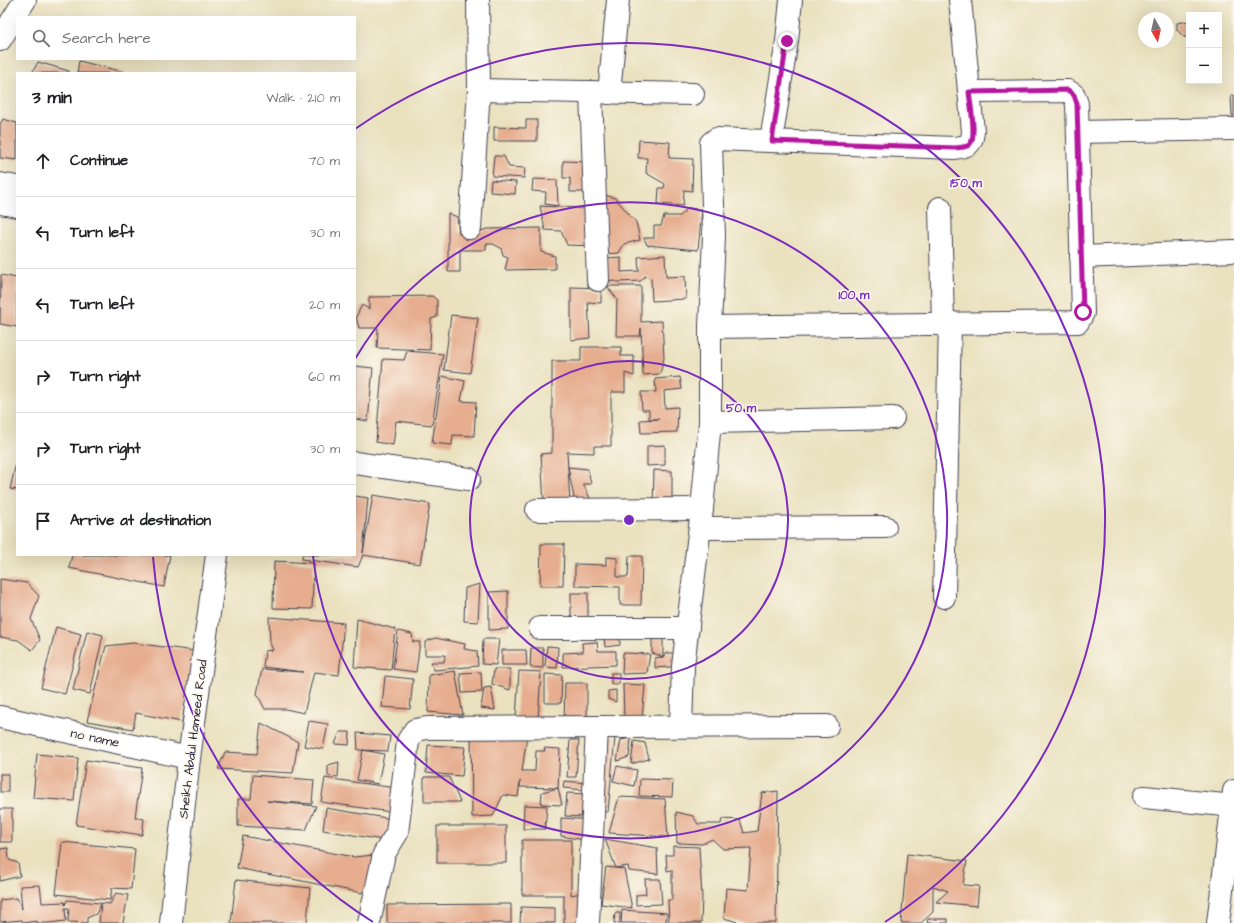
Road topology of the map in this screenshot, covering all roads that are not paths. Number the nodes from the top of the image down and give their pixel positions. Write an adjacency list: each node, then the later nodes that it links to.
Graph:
1 (25, 0): 6 (street)
2 (478, 0): 7 (street)
3 (618, 0): 8 (street)
4 (791, 0): 13 (street)
5 (960, 0): 9 (street)
6 (0, 40)
7 (479, 90): 8 (street); 19 (street)
8 (600, 92): 10 (street); 22 (street)
9 (969, 92): 12 (street); 13 (street)
10 (693, 94)
11 (1234, 130): 12 (street)
12 (1078, 132): 21 (street)
13 (772, 141): 24 (street)
14 (0, 184): 15 (street)
15 (16, 187)
16 (0, 203): 17 (street)
17 (16, 206)
18 (940, 208): 23 (street)
19 (470, 228)
20 (1234, 251): 21 (street)
21 (1081, 256): 23 (street)
22 (598, 280)
23 (947, 322): 24 (street); 33 (street)
24 (710, 326): 26 (street)
25 (893, 418): 26 (street)
26 (710, 422): 30 (street)
27 (356, 463): 28 (street)
28 (469, 479)
29 (537, 510): 30 (street)
30 (701, 519): 31 (street); 35 (street)
31 (885, 527)
32 (217, 556): 40 (street, Sheikh Abdul Hameed Road)
33 (944, 597)
34 (540, 628): 35 (street)
35 (688, 628): 38 (street)
36 (0, 717): 40 (street, no name)
37 (597, 726): 38 (street); 44 (street); 45 (street)
38 (681, 726): 39 (street)
39 (826, 726)
40 (189, 758): 43 (street, Sheikh Abdul Hameed Road)
41 (1144, 797): 42 (street)
42 (1233, 801): 46 (street)
43 (171, 923)
44 (369, 923)
45 (588, 923)
46 (1218, 923)

